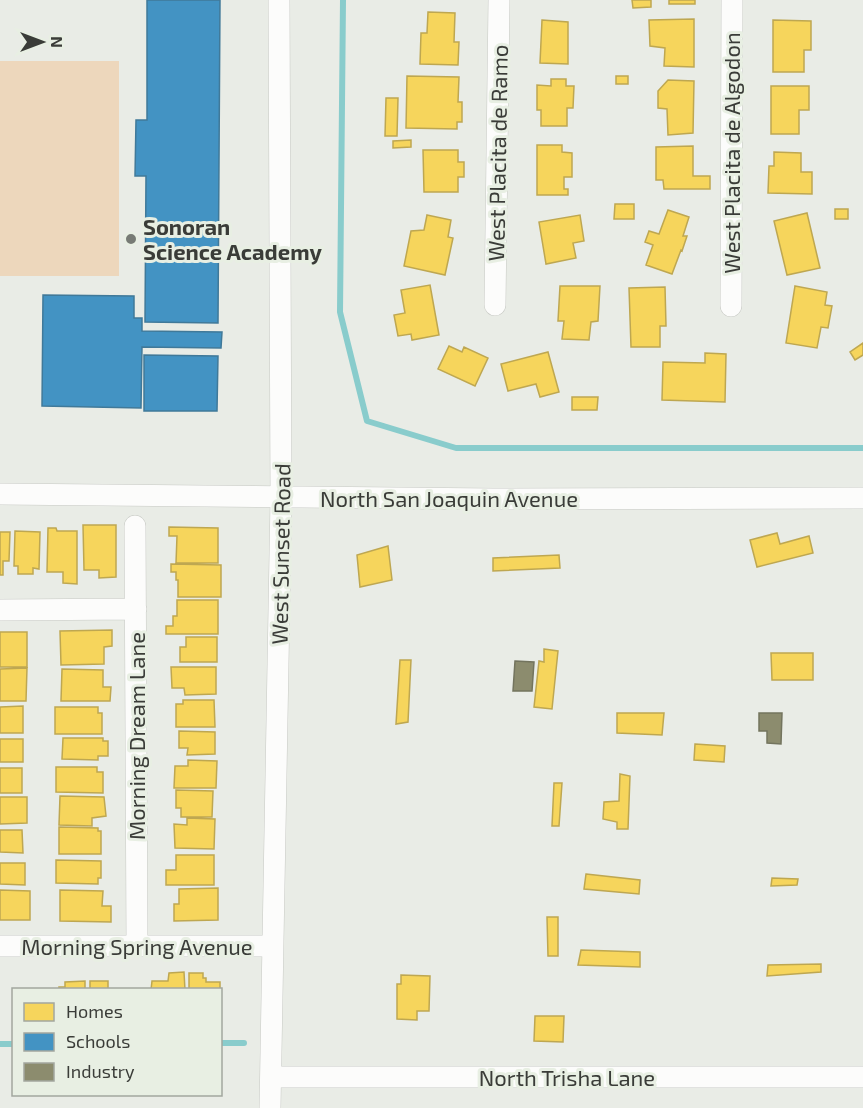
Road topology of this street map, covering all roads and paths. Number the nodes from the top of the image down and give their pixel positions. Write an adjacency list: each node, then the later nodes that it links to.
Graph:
1 (279, 0): 7 (street, West Sunset Road)
2 (499, 0): 4 (street, West Placita de Ramo)
3 (732, 0): 5 (street, West Placita de Algodon)
4 (495, 305)
5 (731, 306)
6 (0, 494): 7 (street, North San Joaquin Avenue)
7 (281, 498): 8 (street, North San Joaquin Avenue); 14 (street, West Sunset Road)
8 (863, 498)
9 (135, 526): 10 (street, Morning Dream Lane)
10 (135, 609): 11 (street); 13 (street, Morning Dream Lane)
11 (0, 610)
12 (0, 946): 13 (street, Morning Spring Avenue)
13 (137, 946): 14 (street, Morning Spring Avenue)
14 (273, 946): 15 (street, West Sunset Road)
15 (270, 1077): 16 (street, North Trisha Lane); 17 (street, West Sunset Road)
16 (863, 1077)
17 (270, 1108)

